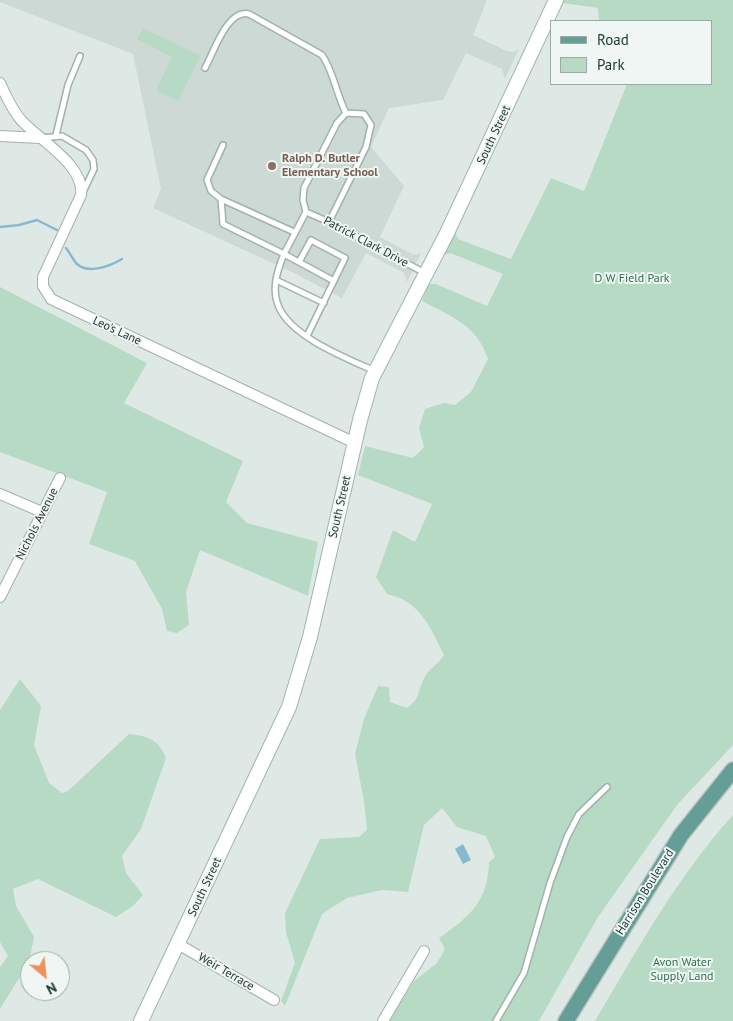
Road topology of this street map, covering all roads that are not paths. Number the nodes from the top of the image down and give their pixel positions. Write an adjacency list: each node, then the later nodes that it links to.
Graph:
1 (556, 0): 17 (street, South Street)
2 (80, 56): 7 (lane)
3 (205, 68): 5 (lane)
4 (0, 83): 8 (street)
5 (346, 113): 12 (lane); 13 (lane)
6 (0, 136): 8 (street)
7 (56, 136): 8 (lane); 10 (lane)
8 (40, 138): 10 (street)
9 (223, 145): 11 (lane)
10 (81, 195): 23 (street, Leo's Lane)
11 (221, 199): 14 (lane); 15 (lane)
12 (306, 212): 13 (lane, Patrick Clark Drive); 14 (lane)
13 (329, 222): 17 (lane, Patrick Clark Drive)
14 (294, 232): 15 (lane)
15 (284, 254): 16 (lane); 18 (lane)
16 (298, 262): 19 (lane); 19 (lane)
17 (426, 274): 22 (street, South Street)
18 (276, 280): 20 (lane); 21 (lane)
19 (334, 281): 20 (lane)
20 (324, 303): 21 (lane)
21 (307, 336): 22 (lane)
22 (375, 371): 23 (street, South Street)
23 (355, 443): 30 (street, South Street)
24 (60, 478): 26 (street, Nichols Avenue)
25 (0, 494): 26 (street)
26 (42, 512): 27 (street, Nichols Avenue)
27 (0, 597)
28 (733, 770): 36 (main road, Harrison Boulevard)
29 (607, 788): 35 (lane)
30 (178, 944): 32 (street, Weir Terrace); 33 (street, South Street)
31 (424, 951): 34 (street)
32 (274, 1000)
33 (141, 1021)
34 (383, 1021)
35 (496, 1021)
36 (566, 1021)

